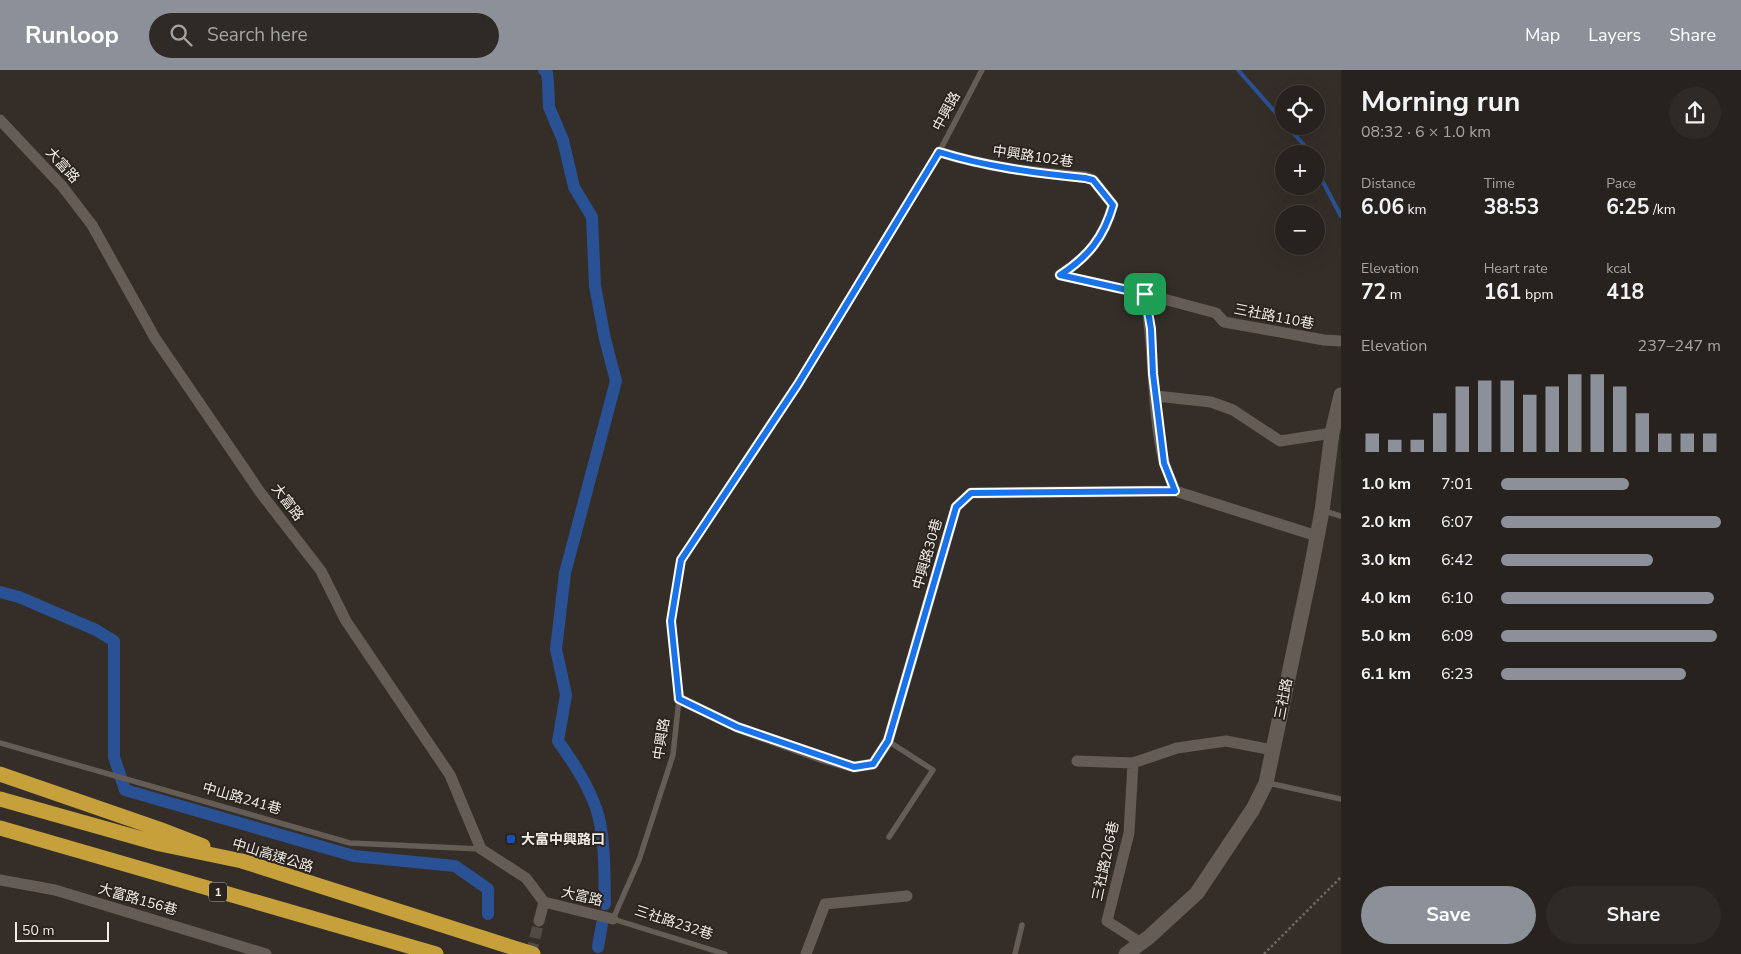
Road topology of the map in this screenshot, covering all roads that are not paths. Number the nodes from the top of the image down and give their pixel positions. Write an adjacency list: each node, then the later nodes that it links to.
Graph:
1 (982, 70): 3 (lane, 中興路)
2 (0, 120): 26 (street, 大富路)
3 (939, 152): 4 (street, 中興路102巷); 14 (lane, 中興路)
4 (1060, 275): 5 (street, 三社路110巷)
5 (1145, 294): 6 (street, 三社路110巷); 8 (street)
6 (1341, 340)
7 (1341, 395): 9 (street, 三社路)
8 (1156, 396): 9 (street); 10 (street)
9 (1332, 433): 11 (street, 三社路)
10 (1175, 491): 13 (street, 中興路30巷); 15 (street, 中興路30巷)
11 (1322, 511): 12 (lane); 13 (street, 三社路)
12 (1341, 516)
13 (1317, 536): 17 (street, 三社路)
14 (679, 699): 15 (street, 中興路30巷); 31 (lane, 中興路)
15 (888, 741): 25 (lane)
16 (0, 743): 26 (lane, 中山路241巷)
17 (1274, 750): 19 (street); 21 (street, 三社路)
18 (1077, 761): 19 (street)
19 (1133, 763): 34 (street, 三社路206巷)
20 (0, 774): 27 (highway)
21 (1266, 783): 23 (lane); 34 (street, 三社路)
22 (0, 799): 27 (highway, 中山高速公路)
23 (1341, 799)
24 (0, 828): 36 (highway, 1)
25 (890, 837)
26 (480, 849): 30 (street, 大富路)
27 (242, 861): 37 (highway, 中山高速公路)
28 (0, 880): 35 (street, 大富路156巷)
29 (907, 896): 39 (street)
30 (544, 902): 31 (street, 大富路); 32 (street, 大富路)
31 (613, 919): 38 (lane, 三社路232巷)
32 (539, 921)
33 (1022, 924): 40 (lane)
34 (1141, 943): 41 (street, 三社路)
35 (266, 954)
36 (436, 954)
37 (533, 954)
38 (725, 954)
39 (806, 954)
40 (1014, 954)
41 (1126, 954)

